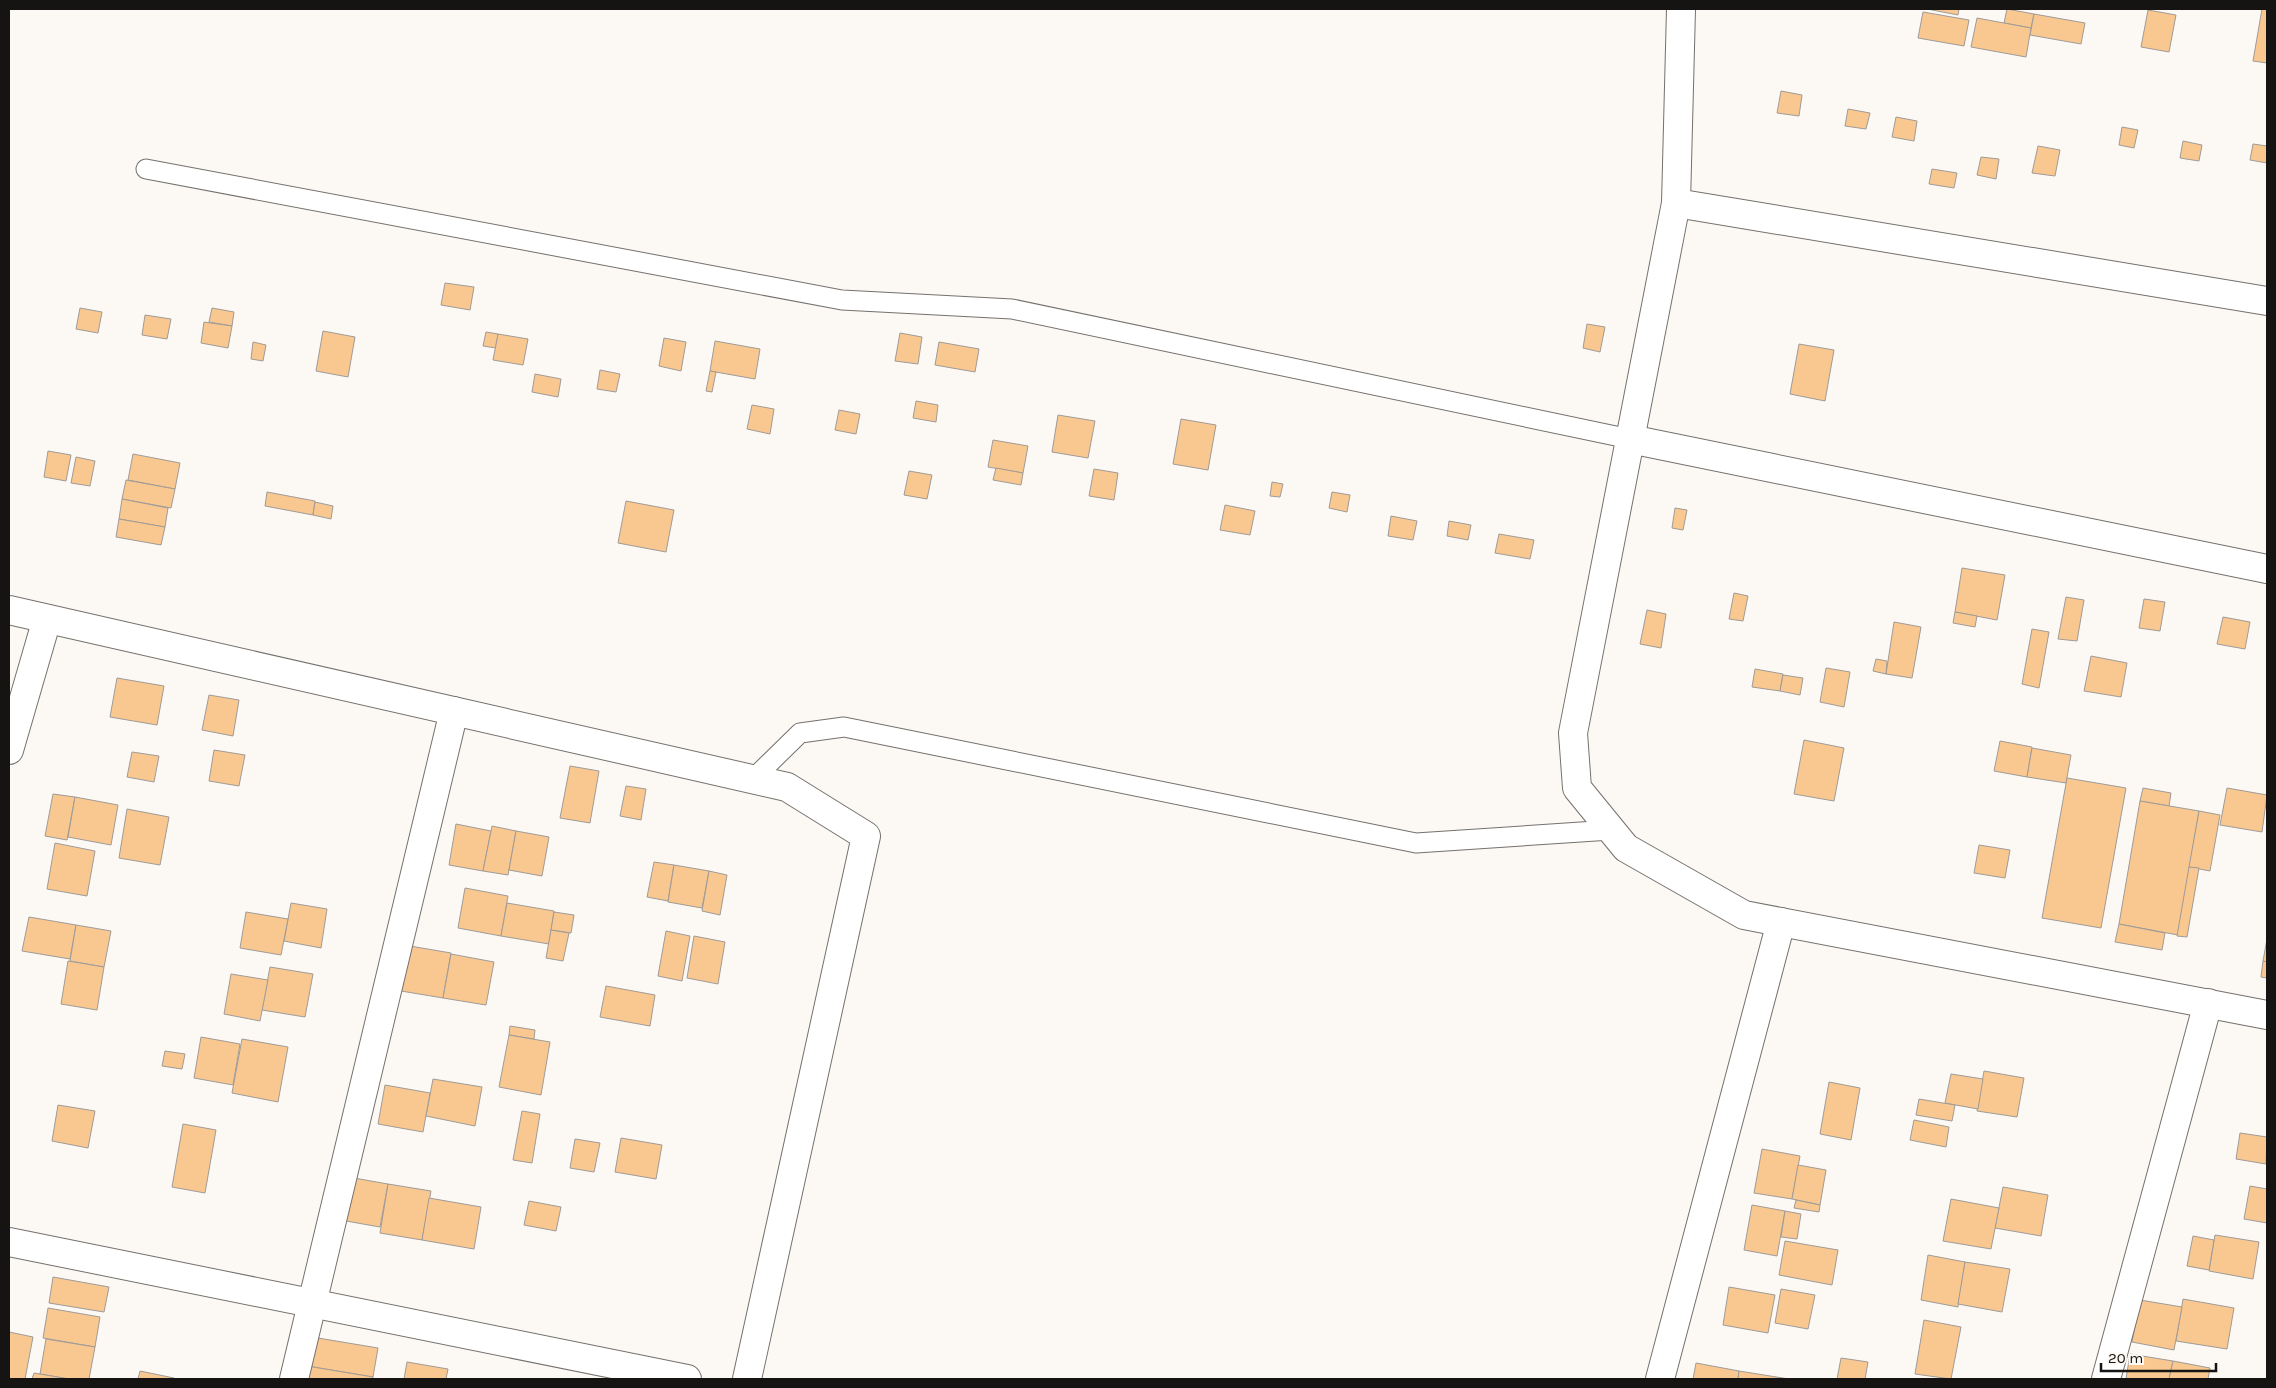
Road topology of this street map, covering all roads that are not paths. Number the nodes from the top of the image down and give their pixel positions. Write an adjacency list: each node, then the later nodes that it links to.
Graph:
1 (1681, 9): 3 (street)
2 (146, 169): 5 (lane)
3 (1676, 203): 4 (street); 5 (street)
4 (2267, 301)
5 (1630, 439): 6 (street); 12 (street)
6 (2267, 569)
7 (9, 610): 8 (street)
8 (47, 619): 9 (street); 10 (street)
9 (454, 711): 11 (street); 17 (street)
10 (9, 750)
11 (753, 779): 12 (lane); 20 (street)
12 (1611, 830): 13 (street)
13 (1781, 922): 14 (street); 21 (street)
14 (2208, 1004): 15 (street); 22 (street)
15 (2267, 1014)
16 (9, 1242): 17 (street)
17 (313, 1303): 18 (street); 19 (street)
18 (294, 1379)
19 (687, 1379)
20 (747, 1379)
21 (1660, 1379)
22 (2106, 1379)

